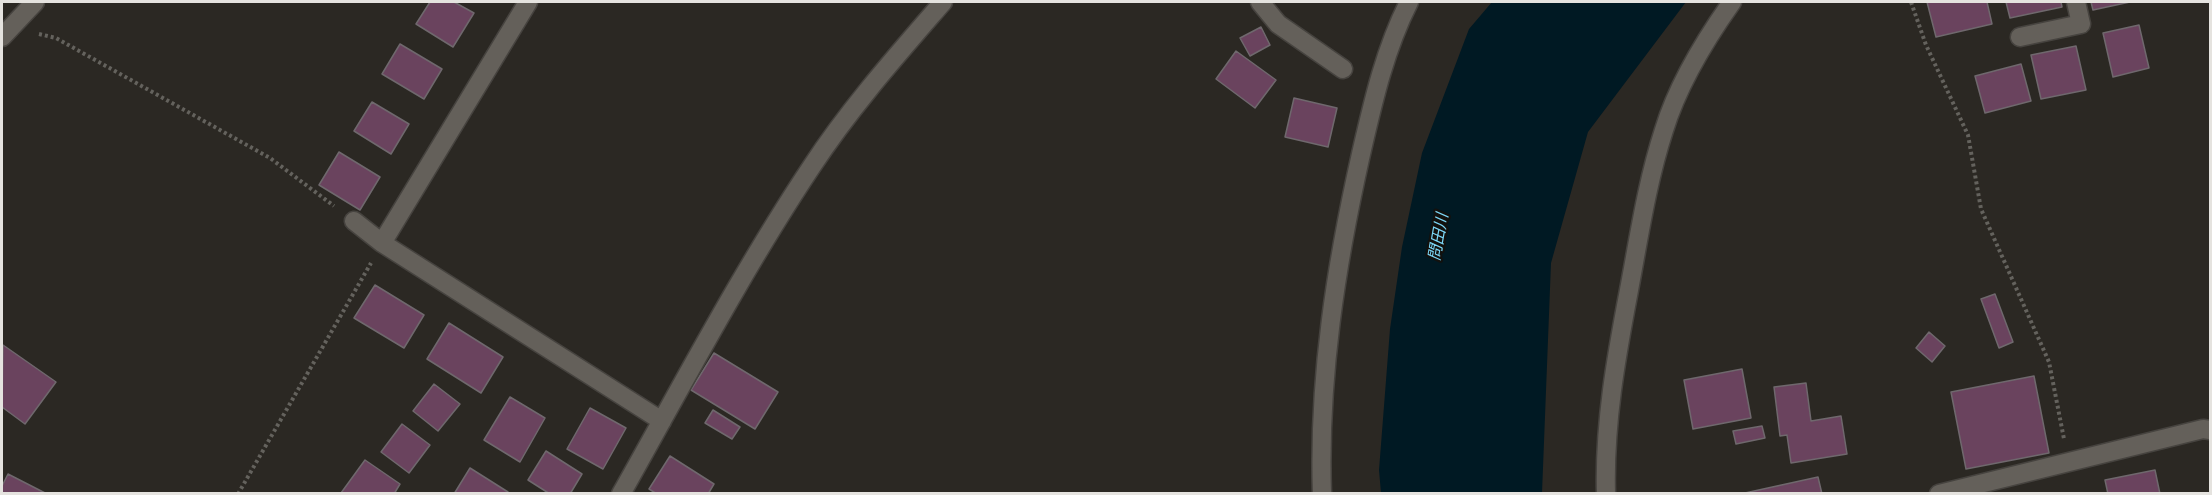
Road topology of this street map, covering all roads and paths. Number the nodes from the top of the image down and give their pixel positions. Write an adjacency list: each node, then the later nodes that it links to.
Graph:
1 (35, 2): 9 (street)
2 (528, 2): 13 (street)
3 (943, 2): 14 (street)
4 (1260, 2): 11 (street)
5 (1409, 2): 19 (street)
6 (1732, 2): 20 (street)
7 (1911, 2): 16 (path)
8 (2076, 2): 10 (street)
9 (6, 31): 12 (path)
10 (2020, 37)
11 (1342, 69)
12 (354, 221): 13 (street)
13 (382, 243): 14 (street); 17 (path)
14 (662, 421): 18 (street)
15 (2211, 430): 16 (street)
16 (2069, 463): 21 (street)
17 (238, 494)
18 (621, 494)
19 (1322, 494)
20 (1606, 494)
21 (1939, 494)

